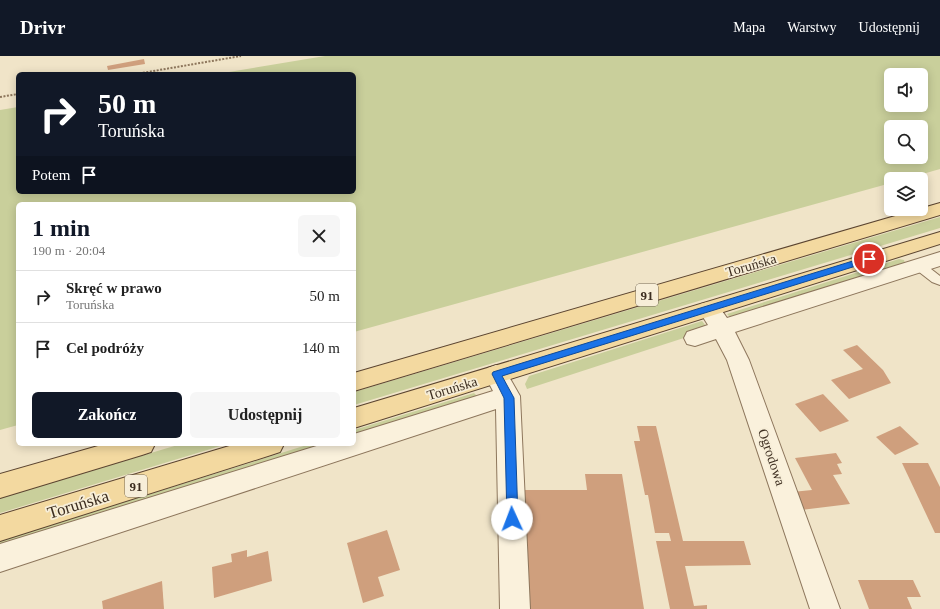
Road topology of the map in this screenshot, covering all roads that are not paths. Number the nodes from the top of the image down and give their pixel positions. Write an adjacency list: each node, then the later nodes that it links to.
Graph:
1 (940, 209): 9 (main road, Toruńska / 91)
2 (940, 238): 3 (main road, Toruńska / 91)
3 (899, 250): 5 (street); 7 (main road, Toruńska / 91)
4 (940, 258): 5 (street)
5 (918, 265): 6 (lane); 7 (street)
6 (940, 280)
7 (715, 318): 8 (street); 10 (main road, Toruńska / 91); 20 (street, Ogrodowa)
8 (695, 338)
9 (356, 381)
10 (502, 385): 11 (main road, Toruńska / 91); 12 (street); 19 (street)
11 (356, 418)
12 (356, 435)
13 (135, 446): 16 (main road)
14 (265, 446): 17 (main road, Toruńska / 91)
15 (325, 446): 18 (street)
16 (0, 486)
17 (0, 528)
18 (0, 558)
19 (515, 609)
20 (825, 609)

